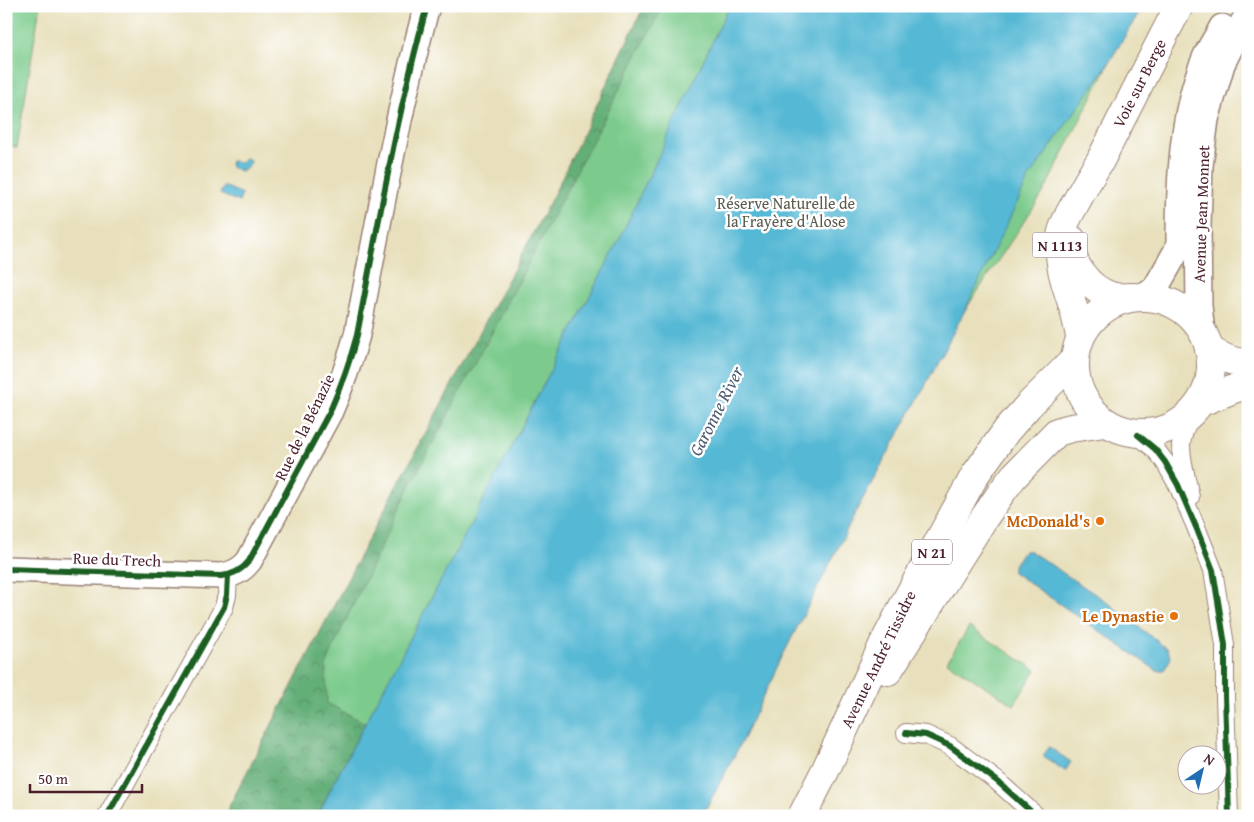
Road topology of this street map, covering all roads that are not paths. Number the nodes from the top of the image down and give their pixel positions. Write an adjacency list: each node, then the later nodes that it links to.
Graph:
1 (427, 6): 16 (street, Rue de la Bénazie)
2 (1179, 6): 5 (main road, Voie sur Berge / N 1113)
3 (1233, 6): 6 (street, Avenue Jean Monnet)
4 (1248, 14): 7 (street, Avenue Jean Monnet)
5 (1100, 161): 6 (main road, N 1113); 8 (main road, N 1113)
6 (1136, 296): 7 (main road); 8 (main road)
7 (1206, 341): 9 (main road); 11 (main road)
8 (1078, 348): 12 (main road); 18 (main road, Avenue André Tissidre / N 21)
9 (1248, 364)
10 (1248, 386): 11 (main road)
11 (1196, 408): 13 (main road); 14 (street)
12 (1105, 423): 13 (main road); 18 (main road, Avenue André Tissidre / N 21)
13 (1138, 436): 14 (street)
14 (1196, 527): 22 (street)
15 (6, 569): 16 (street, Rue du Trech)
16 (228, 575): 19 (street)
17 (906, 733): 21 (street)
18 (826, 769): 20 (main road, Avenue André Tissidre)
19 (107, 816)
20 (802, 816)
21 (1036, 816)
22 (1229, 816)

